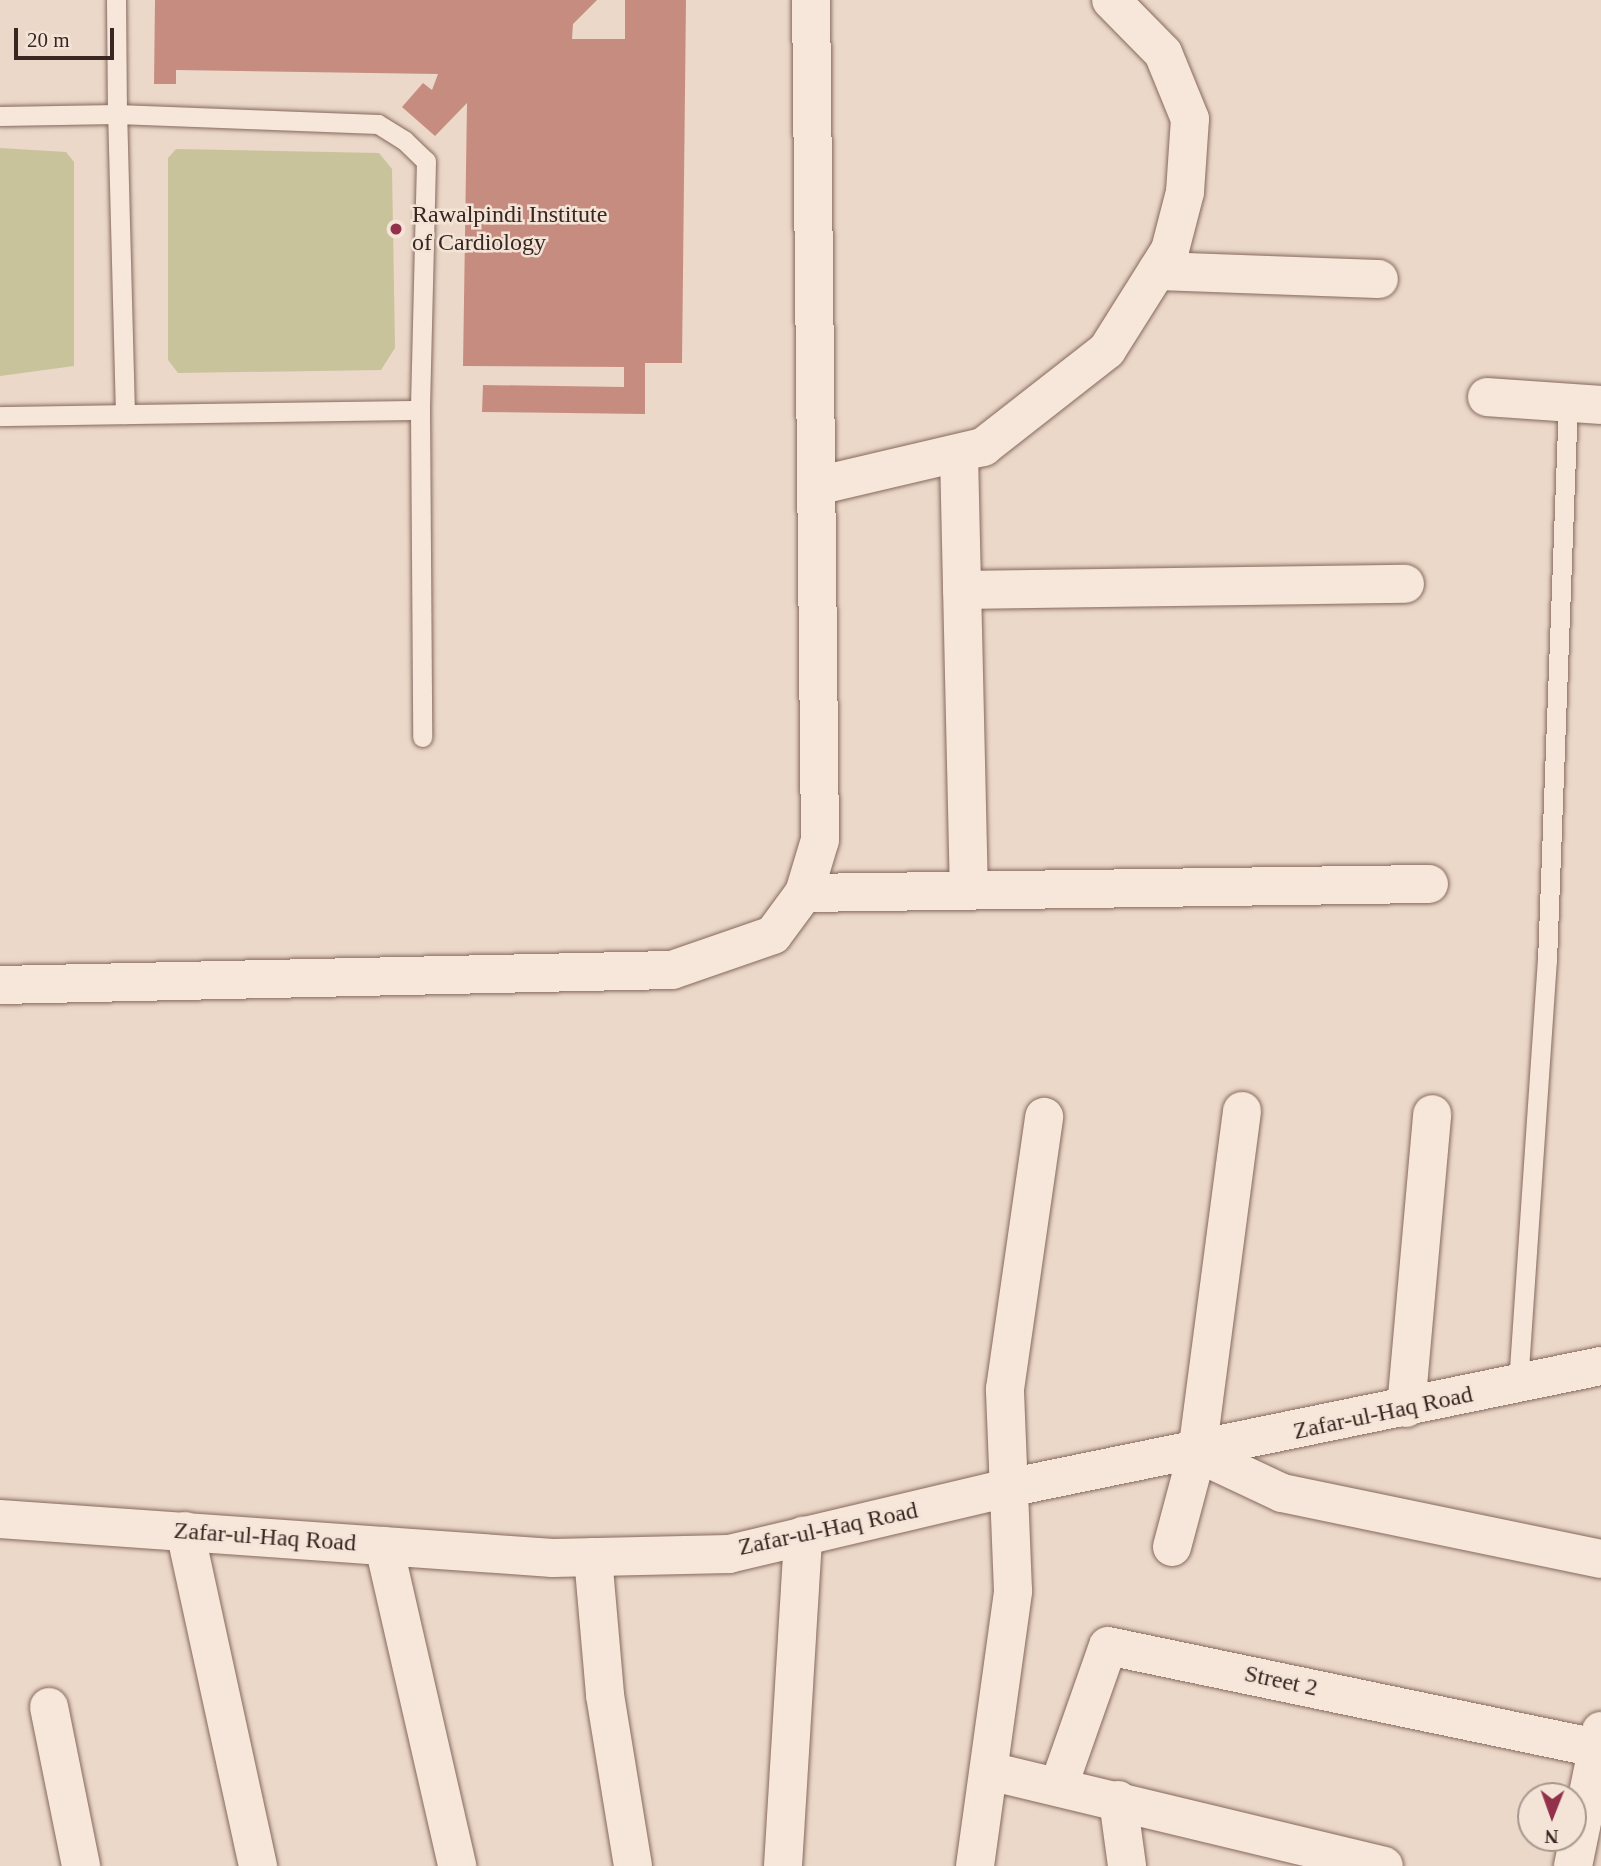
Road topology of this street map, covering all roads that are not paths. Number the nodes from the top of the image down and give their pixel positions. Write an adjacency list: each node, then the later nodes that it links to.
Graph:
1 (116, 0): 4 (lane)
2 (811, 0): 14 (street)
3 (1111, 0): 6 (street)
4 (117, 114): 5 (lane); 10 (lane); 11 (lane)
5 (0, 116)
6 (1157, 271): 7 (street); 13 (street)
7 (1380, 279)
8 (1487, 397): 9 (street)
9 (1584, 403): 26 (lane)
10 (420, 410): 11 (lane); 17 (lane)
11 (125, 414): 12 (lane)
12 (0, 416)
13 (959, 454): 14 (street); 16 (street)
14 (817, 486): 20 (street)
15 (1405, 584): 16 (street)
16 (962, 590): 19 (street)
17 (422, 737)
18 (1429, 884): 19 (street)
19 (969, 891): 20 (street)
20 (804, 893): 21 (street)
21 (0, 985)
22 (1242, 1111): 28 (street)
23 (1432, 1114): 27 (street)
24 (1044, 1117): 29 (street)
25 (1601, 1366): 26 (street, Zafar-ul-Haq Road)
26 (1518, 1384): 27 (street, Zafar-ul-Haq Road)
27 (1406, 1408): 28 (street, Zafar-ul-Haq Road)
28 (1197, 1453): 29 (street, Zafar-ul-Haq Road); 34 (street); 36 (street)
29 (1008, 1488): 32 (street, Zafar-ul-Haq Road); 39 (street)
30 (0, 1518): 31 (street, Zafar-ul-Haq Road)
31 (186, 1531): 33 (street, Zafar-ul-Haq Road); 43 (street)
32 (803, 1536): 35 (street, Zafar-ul-Haq Road); 46 (street)
33 (384, 1546): 35 (street, Zafar-ul-Haq Road); 44 (street)
34 (1172, 1547)
35 (593, 1557): 45 (street)
36 (1601, 1559)
37 (49, 1707): 42 (street)
38 (1600, 1743): 40 (street, Street 2); 50 (street)
39 (989, 1771): 40 (street); 47 (street)
40 (1059, 1785): 41 (street)
41 (1118, 1800): 48 (street); 49 (street)
42 (81, 1866)
43 (258, 1866)
44 (457, 1866)
45 (632, 1866)
46 (783, 1866)
47 (975, 1866)
48 (1127, 1866)
49 (1384, 1866)
50 (1573, 1866)

